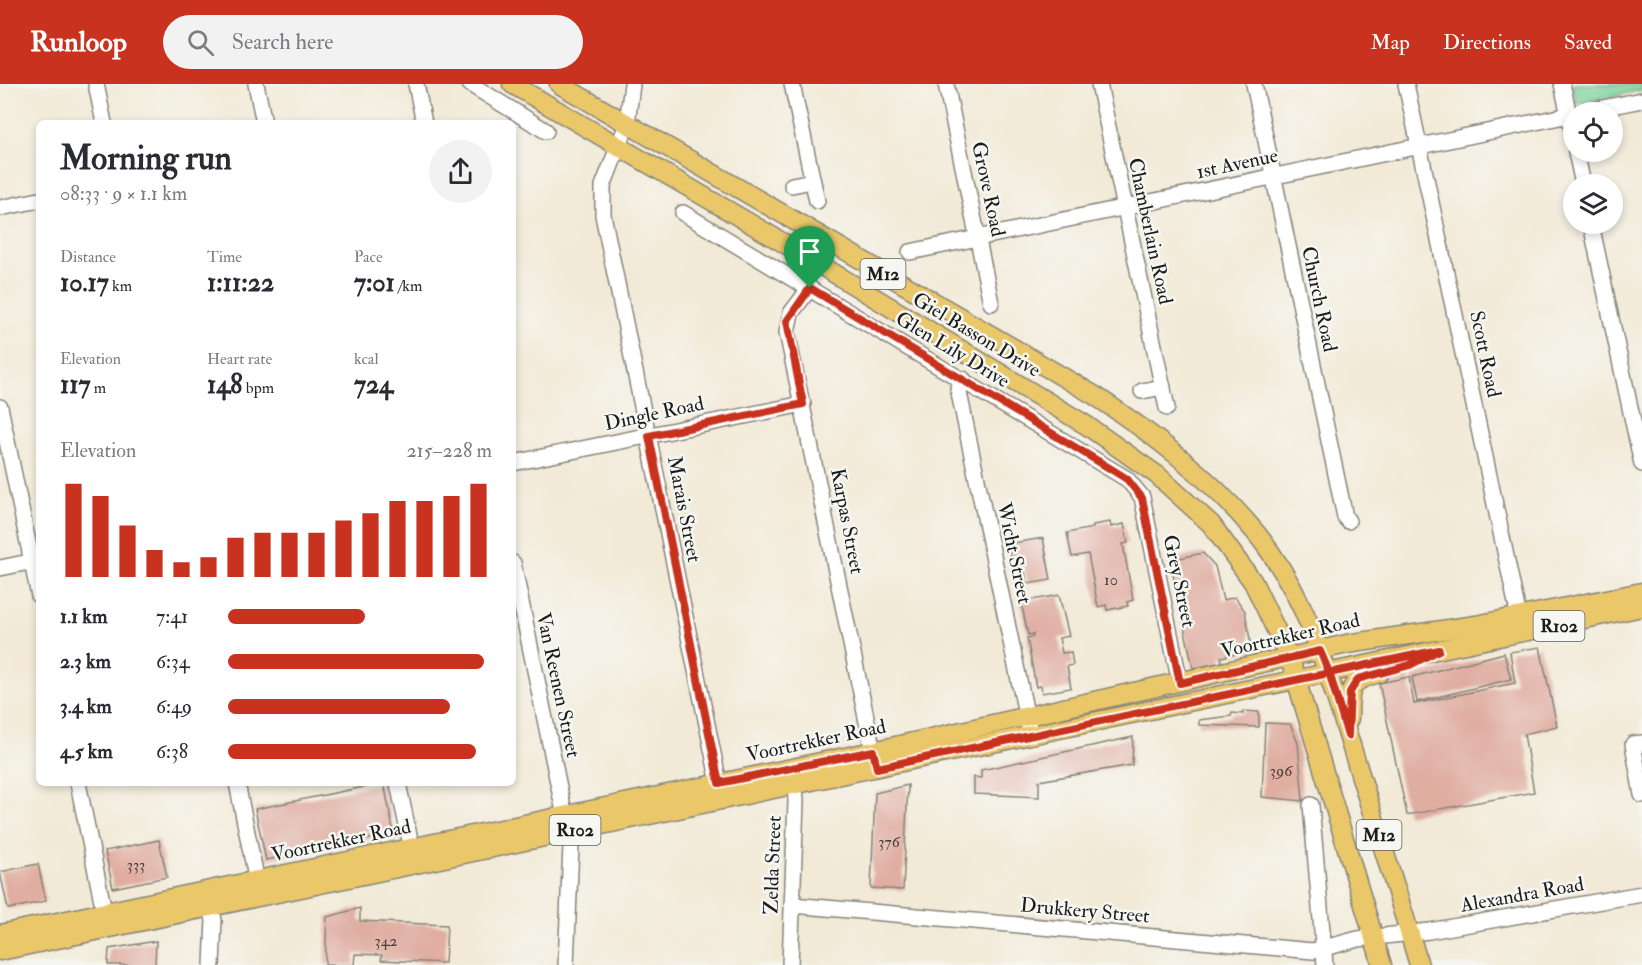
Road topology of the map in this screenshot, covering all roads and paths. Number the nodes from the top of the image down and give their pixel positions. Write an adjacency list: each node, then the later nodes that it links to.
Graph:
1 (96, 84): 18 (street)
2 (256, 84): 19 (street)
3 (416, 84): 20 (street)
4 (470, 84): 22 (street)
5 (512, 84): 24 (main road, Giel Basson Drive / M12)
6 (559, 84): 21 (main road, Giel Basson Drive / M12)
7 (633, 84): 21 (street, Marais Street)
8 (792, 84): 26 (street)
9 (946, 84): 34 (street, Grove Road)
10 (1099, 84): 31 (street, Chamberlain Road)
11 (1254, 84): 25 (street, Church Road)
12 (1406, 84): 23 (street, Scott Road)
13 (1562, 84): 15 (street)
14 (1642, 100): 16 (street, 1st Avenue)
15 (1570, 102)
16 (1623, 104)
17 (1563, 117): 23 (street, 1st Avenue)
18 (103, 120)
19 (263, 120)
20 (419, 120)
21 (627, 124): 24 (street, Marais Street); 56 (main road, Giel Basson Drive / M12)
22 (546, 130)
23 (1419, 147): 25 (street, 1st Avenue); 54 (street, Scott Road)
24 (619, 148): 44 (street, Marais Street); 57 (main road, Giel Basson Drive / M12)
25 (1274, 177): 31 (street, 1st Avenue); 48 (street, Church Road)
26 (812, 181): 27 (street); 29 (street)
27 (792, 185)
28 (36, 201): 30 (street)
29 (816, 201)
30 (0, 208)
31 (1125, 209): 34 (street, 1st Avenue); 39 (street, Chamberlain Road)
32 (683, 213): 36 (street, Glen Lily Drive)
33 (1594, 234): 46 (street)
34 (978, 238): 35 (street, 1st Avenue); 37 (street, Grove Road)
35 (910, 252)
36 (810, 288): 38 (street, Glen Lily Drive); 41 (street, Karpas Street)
37 (991, 303)
38 (963, 379): 47 (street, Glen Lily Drive); 61 (street, Wicht Street)
39 (1163, 387): 40 (street); 43 (street, Chamberlain Road)
40 (1142, 391)
41 (803, 404): 44 (street, Dingle Road); 65 (street, Karpas Street)
42 (0, 406): 49 (street)
43 (1167, 408)
44 (649, 436): 45 (street, Dingle Road); 71 (street, Marais Street)
45 (516, 462)
46 (1642, 464)
47 (1137, 489): 60 (street, Grey Street)
48 (1348, 522)
49 (35, 561): 50 (street)
50 (0, 568)
51 (516, 578): 74 (street, Van Reenen Street)
52 (1642, 592): 54 (main road, Voortrekker Road / R102)
53 (1642, 607): 54 (main road, Voortrekker Road / R102)
54 (1521, 625): 55 (main road, Voortrekker Road / R102); 56 (main road, Voortrekker Road / R102)
55 (1439, 650): 58 (main road, Voortrekker Road / R102); 63 (main road)
56 (1320, 651): 57 (main road, Voortrekker Road / R102); 58 (main road, M12)
57 (1290, 658): 59 (main road, M12); 60 (main road, Voortrekker Road / R102)
58 (1329, 672): 59 (main road, Voortrekker Road / R102); 63 (main road, M12)
59 (1298, 680): 62 (main road, Voortrekker Road / R102); 83 (main road, M12)
60 (1180, 683): 61 (main road, Voortrekker Road / R102)
61 (1027, 717): 62 (street, Wicht Street); 65 (main road, Voortrekker Road / R102)
62 (1031, 736): 65 (main road, Voortrekker Road / R102)
63 (1348, 736): 81 (main road, M12)
64 (1638, 743): 72 (street)
65 (875, 760): 66 (main road, Voortrekker Road / R102); 70 (main road, Voortrekker Road / R102)
66 (793, 767): 70 (street, Zelda Street); 71 (main road, Voortrekker Road / R102)
67 (79, 786): 80 (street)
68 (238, 786): 76 (street)
69 (399, 786): 75 (street)
70 (796, 786): 71 (main road, Voortrekker Road / R102); 79 (street, Zelda Street)
71 (721, 791): 74 (main road, Voortrekker Road / R102)
72 (1642, 795)
73 (1311, 805): 84 (street)
74 (566, 824): 75 (main road, Voortrekker Road / R102); 87 (street, Van Reenen Street)
75 (413, 856): 76 (main road, Voortrekker Road / R102)
76 (258, 889): 78 (main road, Voortrekker Road / R102)
77 (1642, 894): 81 (street, Alexandra Road)
78 (209, 899): 80 (main road, Voortrekker Road / R102); 86 (street)
79 (792, 906): 84 (street, Drukkery Street); 88 (street, Zelda Street)
80 (106, 920): 82 (main road, Voortrekker Road / R102); 85 (main road, Voortrekker Road / R102)
81 (1410, 933): 83 (street, Alexandra Road); 91 (main road, M12)
82 (0, 934)
83 (1373, 938): 84 (street, Drukkery Street); 90 (main road, M12)
84 (1324, 948): 89 (street)
85 (0, 951)
86 (212, 965)
87 (566, 965)
88 (790, 965)
89 (1325, 965)
90 (1382, 965)
91 (1419, 965)

